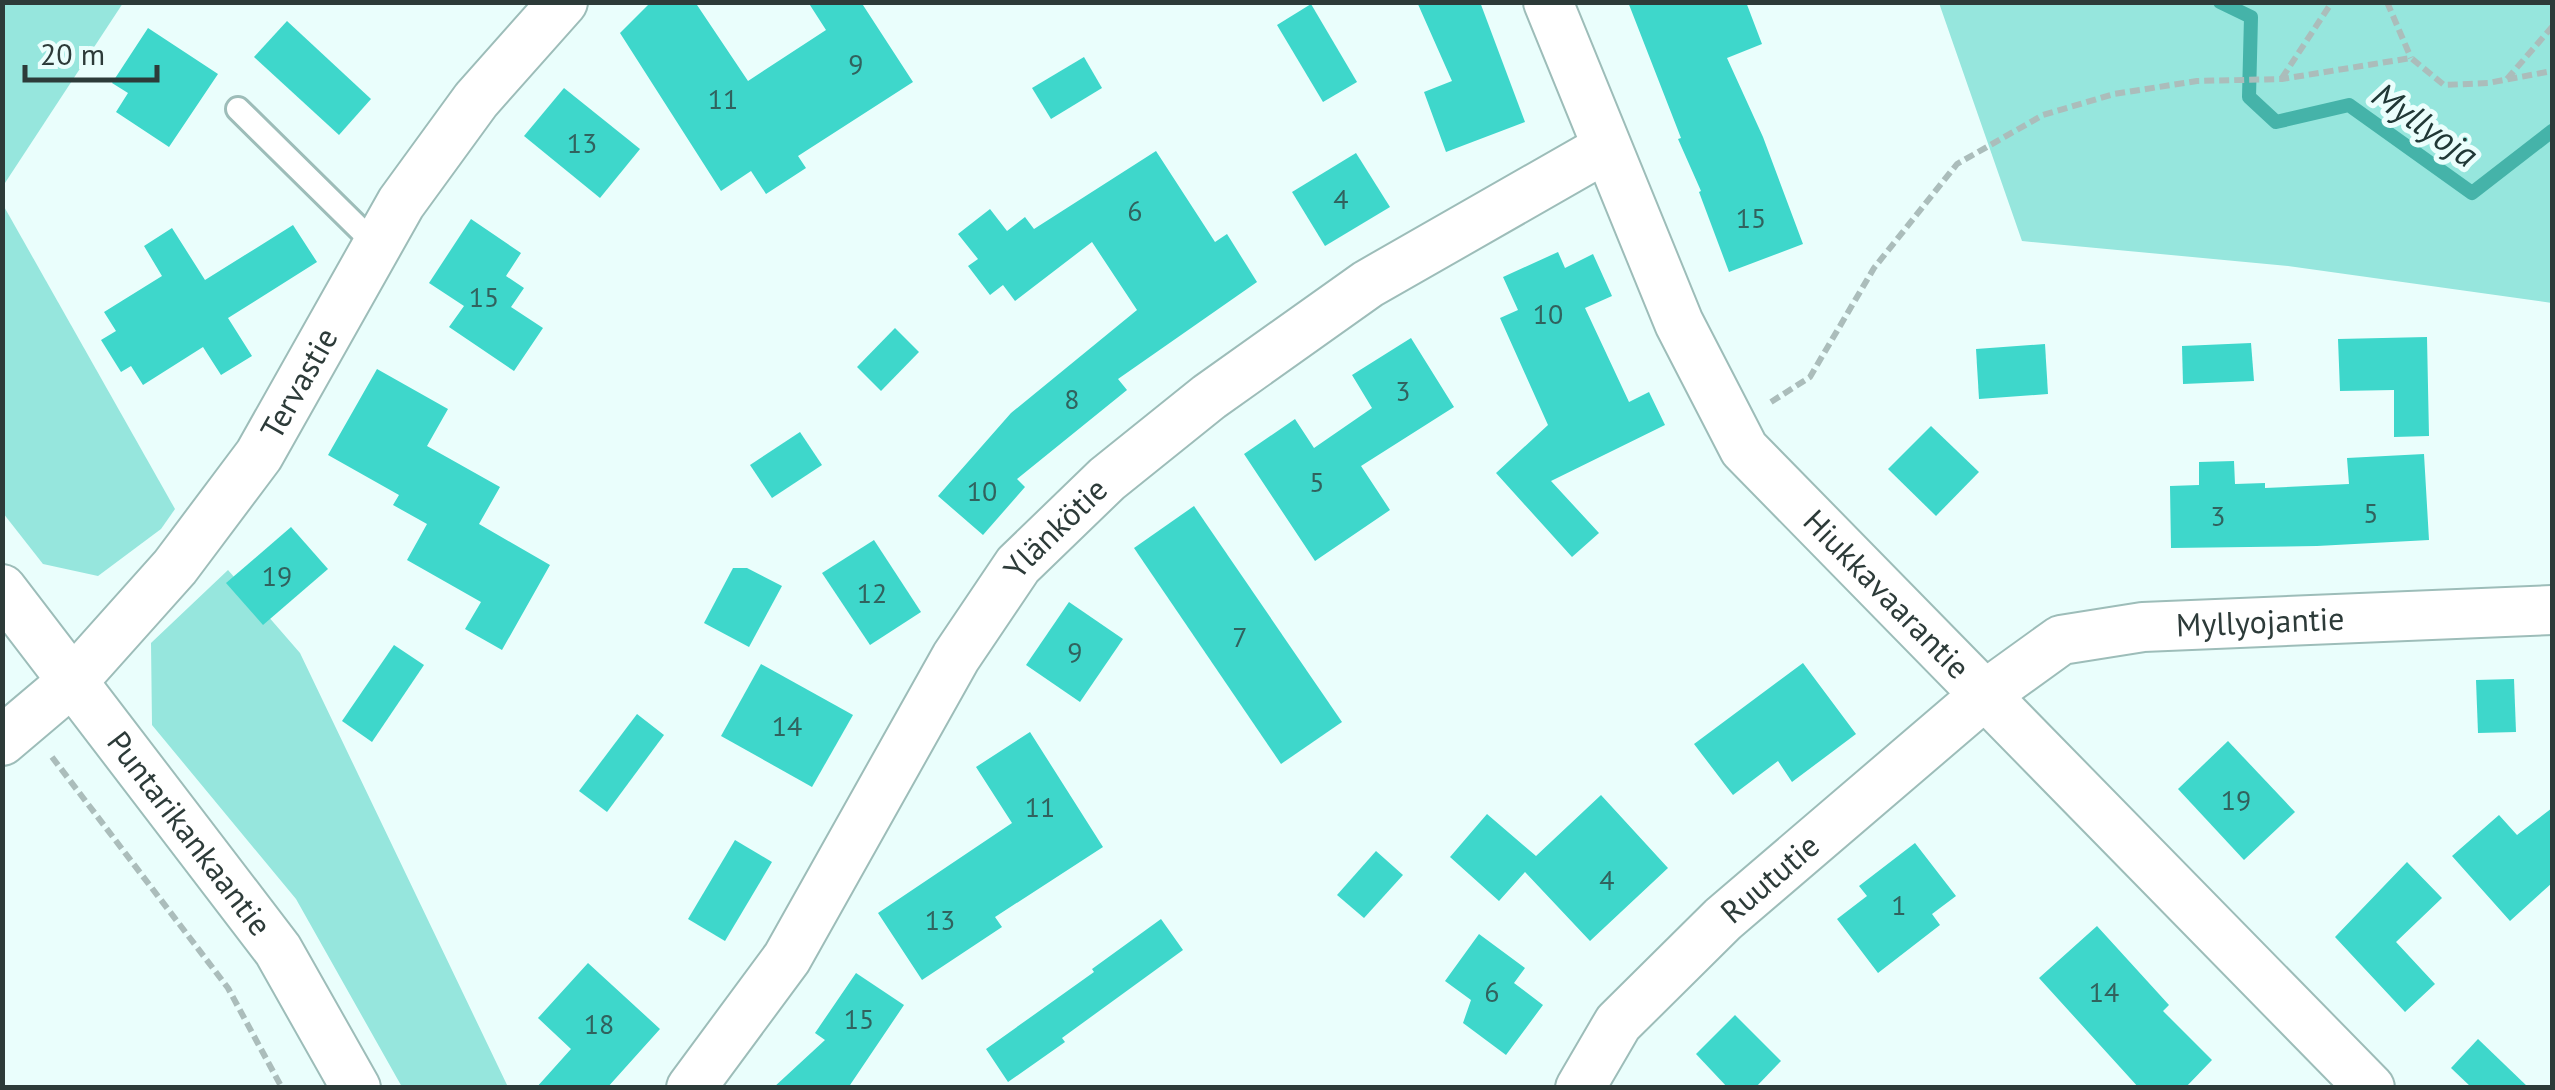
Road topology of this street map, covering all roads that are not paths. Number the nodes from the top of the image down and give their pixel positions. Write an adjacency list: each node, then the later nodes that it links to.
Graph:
1 (562, 2): 5 (street, Tervastie)
2 (1548, 2): 4 (street, Hiukkavaarantie)
3 (238, 109): 5 (lane)
4 (1606, 148): 9 (street, Hiukkavaarantie); 12 (street, Ylänkötie)
5 (377, 246): 8 (street, Tervastie)
6 (2, 589): 8 (street, Puntarikankaantie)
7 (2552, 610): 9 (street, Myllyojantie)
8 (74, 680): 10 (street, Tervastie); 11 (street, Puntarikankaantie)
9 (1986, 694): 13 (street, Ruututie); 14 (street, Hiukkavaarantie)
10 (14, 732)
11 (356, 1088)
12 (691, 1088)
13 (1580, 1088)
14 (2370, 1088)

